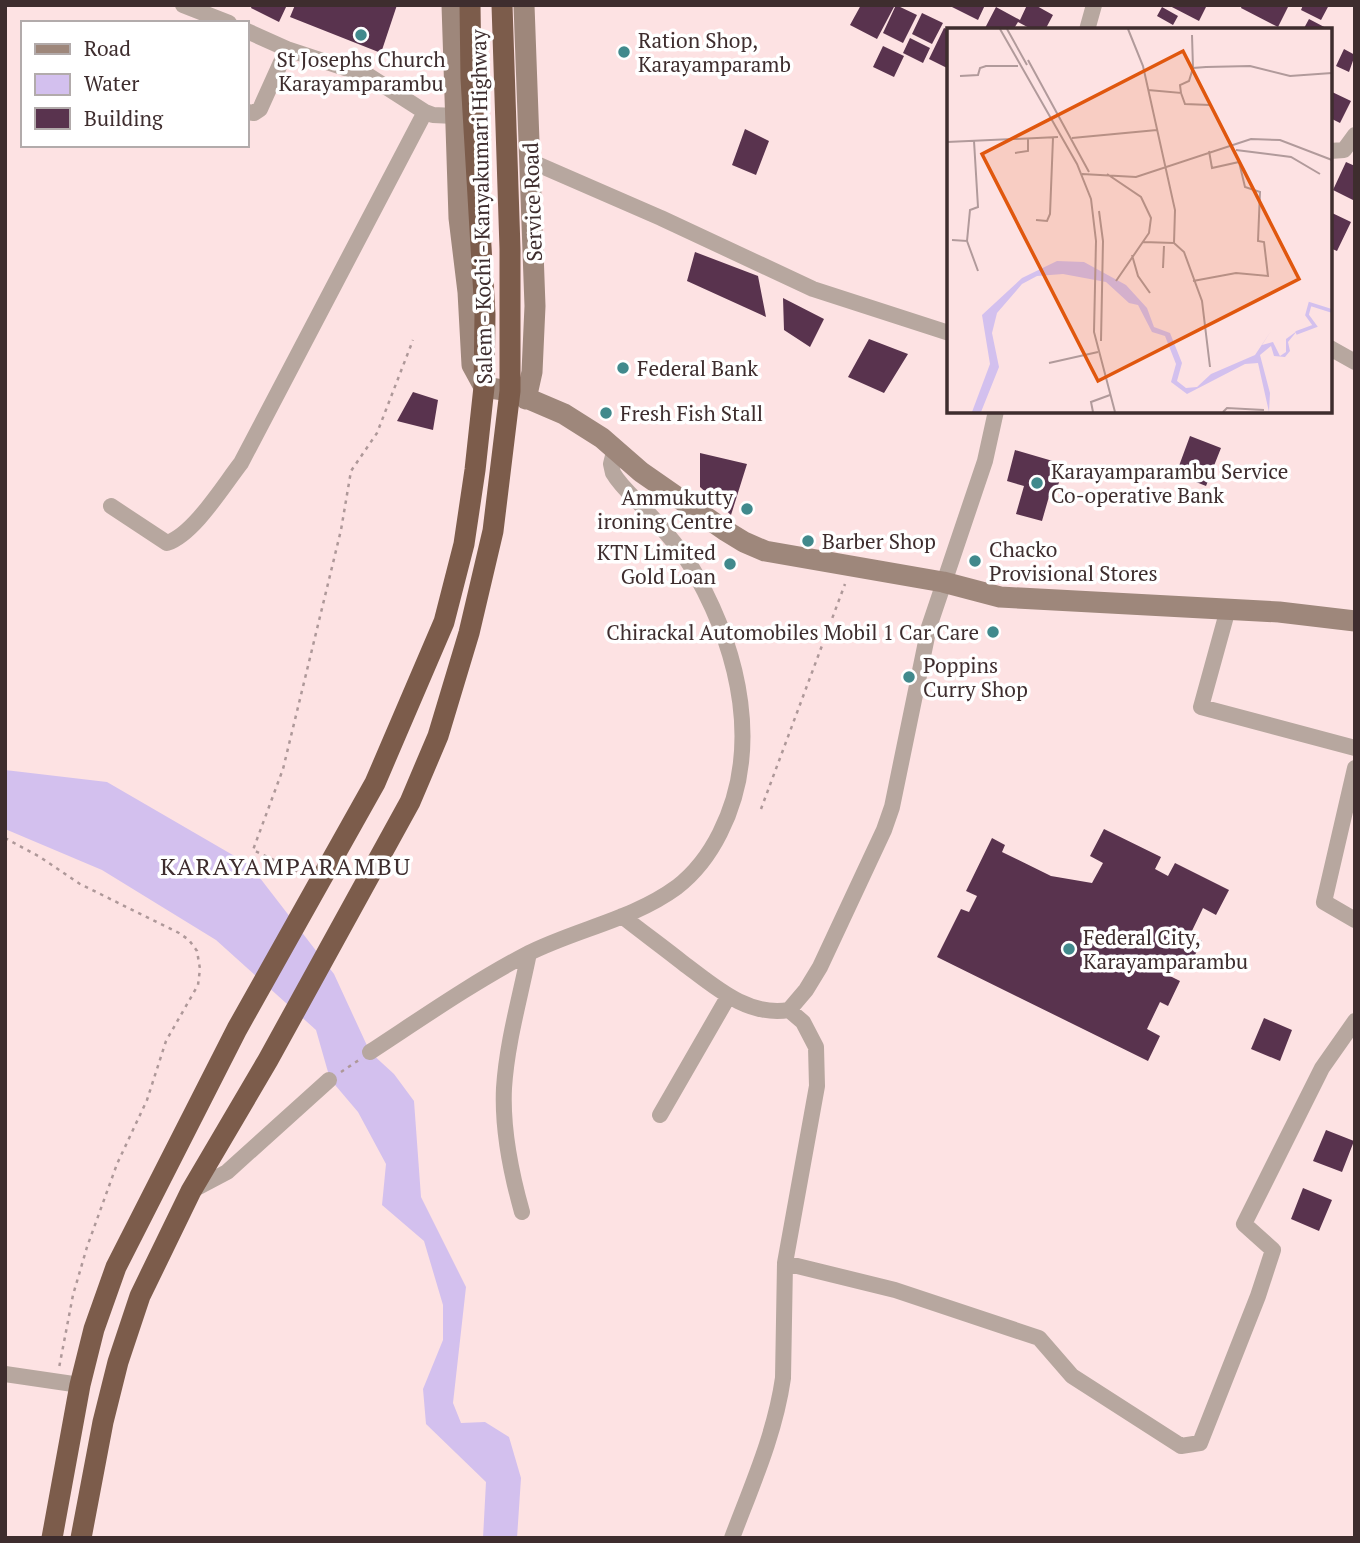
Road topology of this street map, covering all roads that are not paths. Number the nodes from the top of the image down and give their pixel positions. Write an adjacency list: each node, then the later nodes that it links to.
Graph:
1 (183, 5): 7 (street)
2 (452, 5): 13 (street)
3 (470, 5): 20 (highway, Salem - Kochi - Kanyakumari Highway)
4 (502, 5): 21 (highway, Salem - Kochi - Kanyakumari Highway)
5 (524, 5): 16 (street, Service Road)
6 (1094, 5): 8 (street)
7 (224, 21)
8 (1088, 28)
9 (248, 31): 10 (street)
10 (287, 49): 11 (street); 12 (street)
11 (248, 112)
12 (425, 112): 13 (street); 24 (street)
13 (455, 116): 20 (street)
14 (1355, 135): 15 (street)
15 (1332, 151)
16 (530, 161): 17 (street); 21 (street, Service Road)
17 (947, 332)
18 (1332, 349): 19 (street)
19 (1355, 362)
20 (484, 387): 21 (street); 43 (highway, Salem - Kochi - Kanyakumari Highway)
21 (518, 395): 23 (street); 39 (highway, Salem - Kochi - Kanyakumari Highway)
22 (996, 413): 25 (street)
23 (615, 448): 25 (street); 30 (street)
24 (111, 506)
25 (943, 582): 26 (street); 34 (street)
26 (1228, 610): 27 (street); 28 (street)
27 (1355, 621)
28 (1355, 748)
29 (1355, 768): 31 (street)
30 (622, 916): 32 (street); 33 (street)
31 (1355, 920)
32 (529, 953): 36 (street); 40 (street)
33 (728, 997): 34 (street); 38 (street)
34 (789, 1010): 41 (street)
35 (1355, 1021): 41 (street)
36 (370, 1052)
37 (329, 1080): 39 (street)
38 (660, 1115)
39 (191, 1191): 45 (highway)
40 (522, 1212)
41 (785, 1263): 46 (street)
42 (5, 1374): 43 (street)
43 (80, 1385): 44 (highway)
44 (52, 1538)
45 (81, 1538)
46 (732, 1538)

